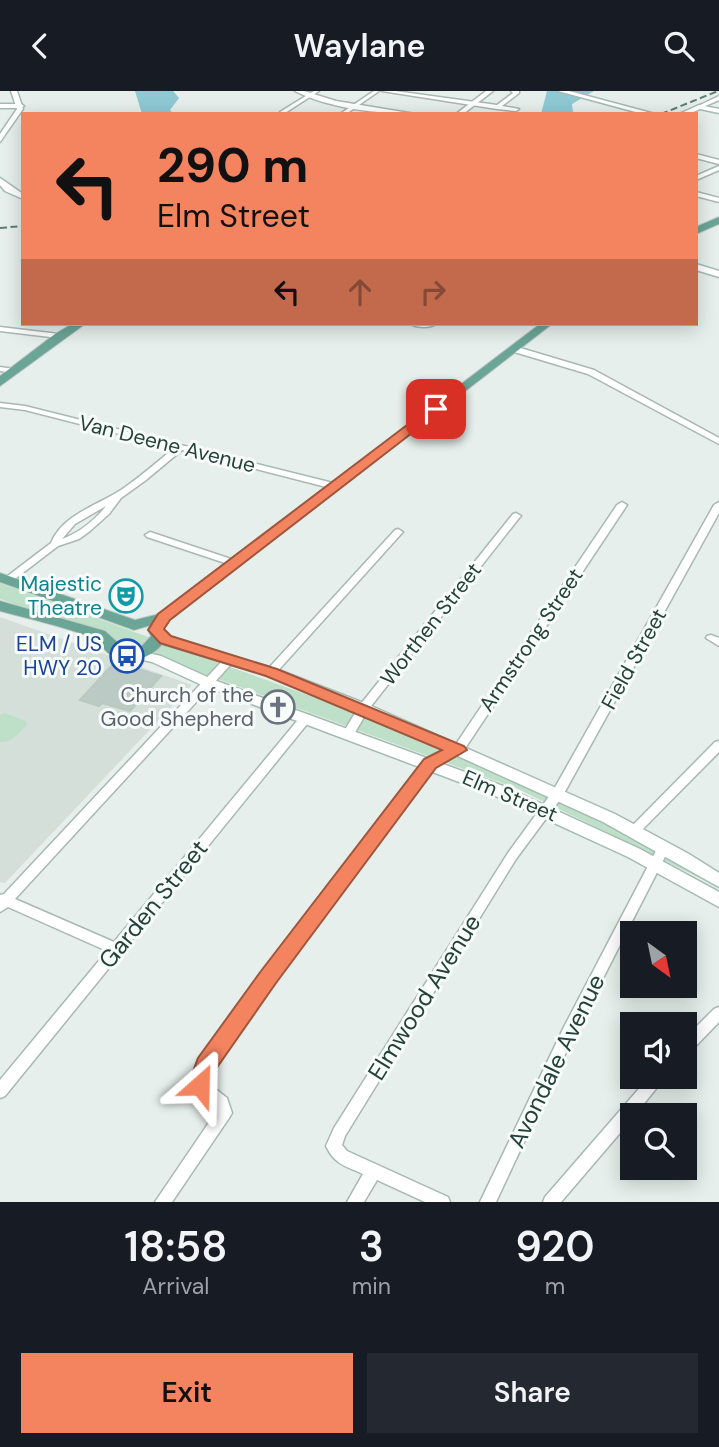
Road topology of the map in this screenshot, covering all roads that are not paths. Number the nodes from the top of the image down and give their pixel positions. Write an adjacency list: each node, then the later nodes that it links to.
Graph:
1 (14, 91): 14 (main road)
2 (298, 91): 10 (street)
3 (317, 91): 10 (street)
4 (377, 91): 15 (street)
5 (384, 91): 12 (street)
6 (490, 91): 12 (street)
7 (513, 91): 16 (street)
8 (564, 92): 24 (main road)
9 (713, 92): 11 (street)
10 (310, 95): 15 (street); 20 (street)
11 (719, 96): 17 (street)
12 (473, 103): 16 (street); 23 (street)
13 (0, 106): 14 (street)
14 (21, 106): 27 (main road)
15 (355, 106): 21 (street); 22 (street)
16 (497, 107): 18 (street)
17 (699, 107): 19 (main road); 25 (main road)
18 (516, 109)
19 (719, 111)
20 (283, 112)
21 (345, 112)
22 (398, 112)
23 (462, 112)
24 (644, 112)
25 (687, 112)
26 (0, 125): 27 (street)
27 (10, 125): 28 (main road)
28 (0, 140)
29 (698, 157): 30 (street)
30 (719, 162)
31 (719, 168): 32 (street)
32 (698, 177)
33 (0, 180): 35 (main road)
34 (698, 195): 36 (street)
35 (21, 196)
36 (719, 200)
37 (719, 220): 38 (main road)
38 (698, 230)
39 (698, 268): 40 (main road)
40 (719, 274)
41 (67, 326): 45 (main road)
42 (76, 326): 45 (main road)
43 (544, 326): 46 (main road)
44 (0, 329): 45 (street)
45 (59, 336): 48 (main road)
46 (514, 349): 51 (street); 53 (main road)
47 (0, 369): 48 (street)
48 (14, 371): 49 (main road)
49 (0, 382)
50 (0, 405): 52 (street, Van Deene Avenue)
51 (718, 439)
52 (181, 447): 53 (street, Van Deene Avenue); 60 (street)
53 (334, 487): 59 (main road)
54 (622, 505): 73 (street, Armstrong Street)
55 (719, 505): 75 (street, Field Street)
56 (516, 516): 69 (street, Worthen Street)
57 (397, 532): 67 (street)
58 (150, 535): 59 (street)
59 (234, 563): 63 (main road)
60 (4, 578): 62 (main road)
61 (0, 606): 64 (main road)
62 (136, 624): 63 (main road); 64 (main road)
63 (159, 627): 65 (main road); 66 (main road, Elm Street)
64 (109, 642): 65 (main road)
65 (134, 654): 68 (main road, Elm Street)
66 (230, 659): 67 (main road, Elm Street); 68 (street)
67 (271, 672): 69 (main road, Elm Street)
68 (209, 683): 70 (main road, Elm Street); 81 (street)
69 (364, 708): 71 (street, Worthen Street); 73 (main road, Elm Street)
70 (306, 718): 71 (main road, Elm Street); 82 (street, Garden Street)
71 (349, 733): 74 (main road, Elm Street)
72 (719, 745): 77 (street)
73 (458, 750): 74 (street, Armstrong Street); 75 (main road, Elm Street)
74 (430, 764): 76 (main road, Elm Street); 88 (street)
75 (558, 794): 76 (street, Field Street); 77 (main road, Elm Street)
76 (545, 811): 79 (main road, Elm Street); 87 (street, Elmwood Avenue)
77 (634, 831): 78 (main road, Elm Street)
78 (664, 847): 79 (street, Avondale Avenue); 80 (main road, Elm Street)
79 (656, 864): 80 (main road, Elm Street); 91 (street, Avondale Avenue)
80 (717, 890)
81 (2, 902): 82 (street)
82 (116, 949): 86 (street, Garden Street)
83 (719, 1013): 84 (street)
84 (697, 1036)
85 (648, 1089): 92 (street)
86 (0, 1091)
87 (374, 1170): 89 (street); 90 (street)
88 (163, 1202)
89 (355, 1202)
90 (442, 1202)
91 (488, 1202)
92 (551, 1202)

